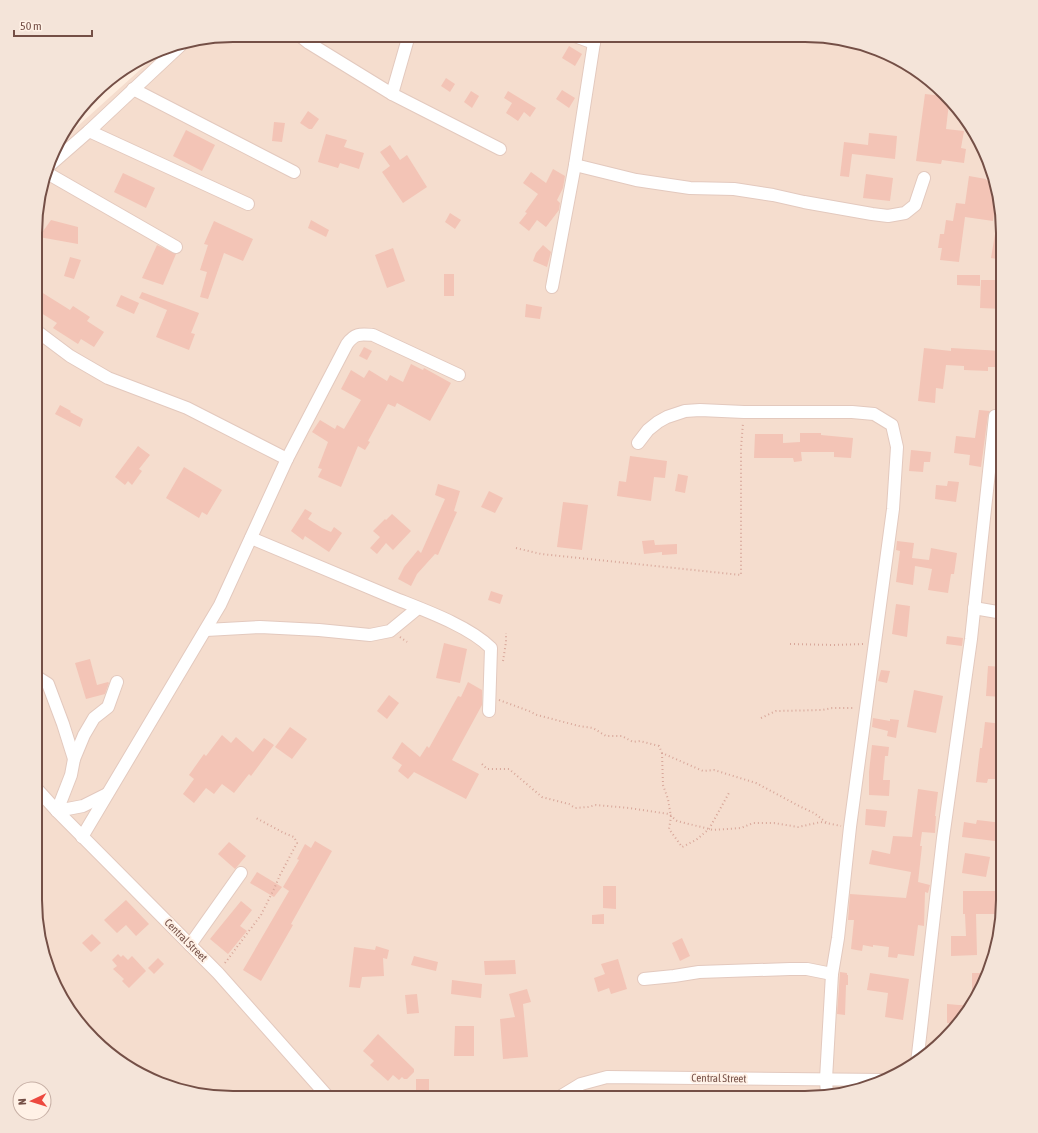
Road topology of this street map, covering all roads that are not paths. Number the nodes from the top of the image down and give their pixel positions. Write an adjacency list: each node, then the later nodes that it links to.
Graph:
1 (307, 42): 6 (street)
2 (407, 42): 6 (street)
3 (595, 42): 10 (street)
4 (174, 51): 5 (street)
5 (133, 89): 7 (street); 11 (street)
6 (392, 94): 8 (street)
7 (89, 131): 9 (street); 14 (street)
8 (500, 149)
9 (58, 158)
10 (575, 165): 13 (street); 16 (street)
11 (294, 172)
12 (51, 176): 15 (street)
13 (924, 178)
14 (248, 204)
15 (176, 247)
16 (552, 287)
17 (42, 335): 21 (street)
18 (459, 375): 21 (street)
19 (995, 416): 24 (street)
20 (638, 443): 37 (street)
21 (287, 459): 22 (street)
22 (251, 538): 23 (street); 26 (street)
23 (418, 608): 26 (street); 29 (street)
24 (974, 608): 25 (street); 39 (street)
25 (996, 612)
26 (206, 630): 31 (street)
27 (42, 680): 30 (street)
28 (116, 682): 30 (street)
29 (489, 712)
30 (74, 759): 33 (street)
31 (107, 794): 33 (street); 34 (street)
32 (42, 795): 33 (street, Central Street)
33 (56, 811): 34 (street, Central Street)
34 (82, 837): 36 (street, Central Street)
35 (241, 873): 36 (street)
36 (190, 945): 43 (street, Central Street)
37 (832, 974): 38 (street); 40 (street)
38 (644, 979)
39 (919, 1053)
40 (826, 1079): 41 (street, Central Street); 42 (street); 44 (street, Central Street)
41 (870, 1080)
42 (826, 1090)
43 (323, 1091)
44 (570, 1091)

